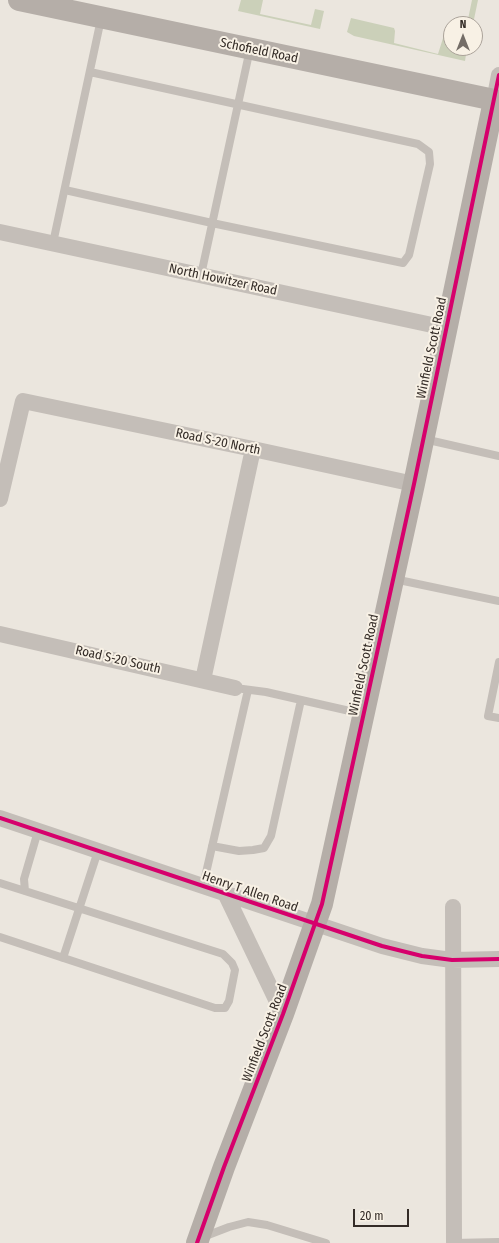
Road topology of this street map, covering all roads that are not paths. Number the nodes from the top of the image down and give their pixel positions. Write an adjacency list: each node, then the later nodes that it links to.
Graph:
1 (19, 0): 2 (street, Schofield Road)
2 (101, 17): 3 (street, Schofield Road); 4 (lane)
3 (250, 49): 6 (street, Schofield Road); 7 (lane)
4 (90, 72): 7 (lane); 8 (lane)
5 (499, 76): 6 (street, Winfield Scott Road)
6 (496, 101): 13 (street, Winfield Scott Road)
7 (238, 105): 9 (lane); 9 (lane)
8 (65, 190): 9 (lane); 11 (lane)
9 (212, 224): 12 (lane)
10 (0, 232): 11 (street, North Howitzer Road)
11 (53, 243): 12 (street, North Howitzer Road)
12 (201, 275): 13 (street, North Howitzer Road)
13 (446, 328): 14 (street, Winfield Scott Road)
14 (423, 439): 16 (lane); 17 (street, Winfield Scott Road)
15 (253, 448): 17 (street, Road S-20 North); 18 (street, Road S-20 North); 23 (street)
16 (499, 456)
17 (414, 484): 19 (street, Winfield Scott Road)
18 (0, 499)
19 (393, 579): 20 (lane); 26 (street, Winfield Scott Road)
20 (499, 601)
21 (0, 634): 23 (street, Road S-20 South)
22 (499, 662): 27 (lane)
23 (203, 680): 24 (street, Road S-20 South)
24 (242, 689): 25 (lane); 30 (lane)
25 (301, 700): 26 (lane); 30 (lane)
26 (364, 714): 38 (street, Winfield Scott Road)
27 (499, 718)
28 (0, 818): 29 (street, Henry T Allen Road)
29 (38, 831): 31 (street, Henry T Allen Road); 34 (lane)
30 (212, 846): 33 (lane)
31 (98, 851): 33 (street, Henry T Allen Road); 37 (lane)
32 (0, 883): 34 (lane)
33 (203, 886): 35 (street, Henry T Allen Road)
34 (25, 891): 37 (lane)
35 (225, 893): 38 (street, Henry T Allen Road); 43 (street)
36 (453, 907): 42 (street)
37 (78, 908): 40 (lane); 40 (lane)
38 (316, 925): 42 (street, Henry T Allen Road); 43 (street, Winfield Scott Road)
39 (0, 937): 40 (lane)
40 (63, 958)
41 (499, 959): 42 (street, Henry T Allen Road)
42 (452, 960): 47 (street)
43 (284, 1014): 44 (street, Winfield Scott Road)
44 (197, 1241): 46 (lane)
45 (499, 1242): 47 (lane)
46 (326, 1243)
47 (454, 1243)

